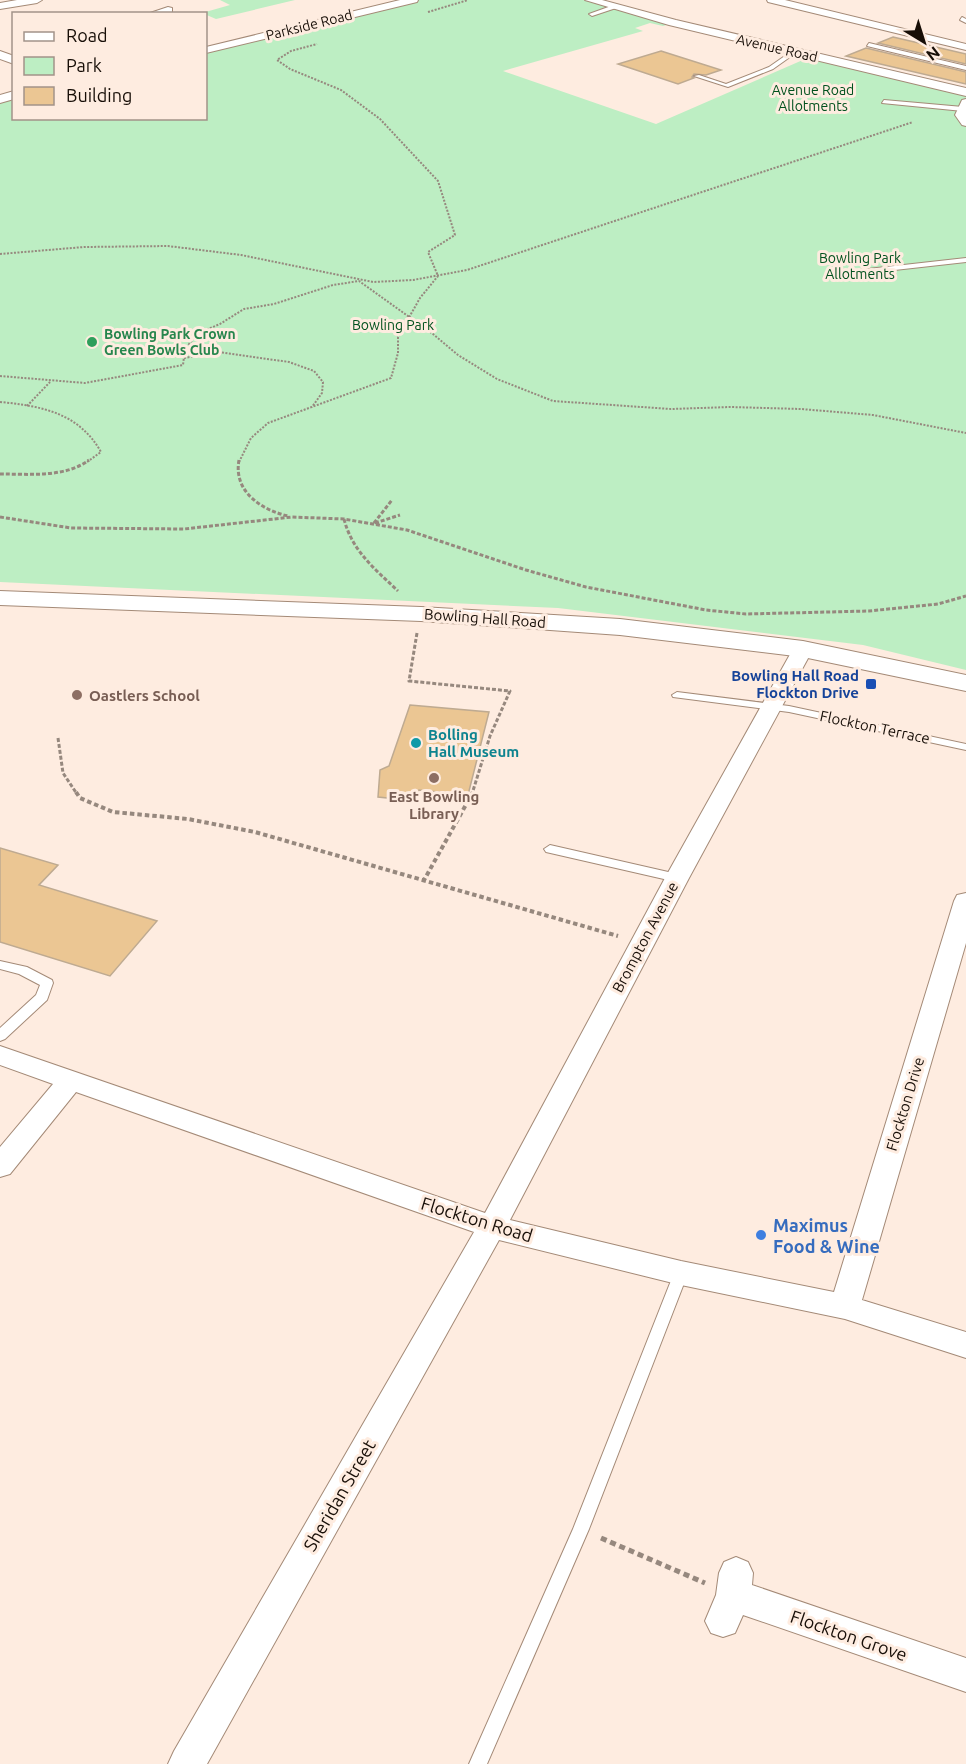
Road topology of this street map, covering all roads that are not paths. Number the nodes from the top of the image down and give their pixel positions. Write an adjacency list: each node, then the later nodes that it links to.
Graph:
1 (37, 0): 5 (street)
2 (412, 0): 13 (street, Parkside Road)
3 (590, 0): 6 (street, Avenue Road)
4 (772, 0): 11 (street)
5 (0, 6)
6 (614, 7): 9 (lane); 14 (street, Avenue Road)
7 (168, 10): 8 (street)
8 (160, 12)
9 (592, 14)
10 (869, 45): 16 (lane)
11 (966, 46)
12 (2, 47): 15 (street)
13 (207, 50)
14 (794, 52): 17 (lane); 18 (street, Avenue Road)
15 (12, 59)
16 (966, 68)
17 (697, 76)
18 (966, 92)
19 (884, 102): 20 (lane)
20 (965, 106): 21 (street)
21 (966, 123)
22 (966, 261): 23 (lane)
23 (850, 273)
24 (0, 598): 25 (street, Bowling Hall Road)
25 (803, 649): 26 (street, Bowling Hall Road); 28 (street, Brompton Avenue)
26 (966, 683)
27 (677, 694): 28 (lane, Flockton Terrace)
28 (770, 706): 29 (lane, Flockton Terrace); 31 (street, Brompton Avenue)
29 (966, 747)
30 (550, 849): 31 (lane)
31 (677, 878): 38 (street, Brompton Avenue)
32 (966, 901): 40 (street, Flockton Drive)
33 (0, 965): 34 (lane)
34 (0, 1036)
35 (0, 1055): 36 (street, Flockton Road)
36 (71, 1080): 37 (street); 38 (street, Flockton Road)
37 (0, 1166)
38 (492, 1227): 39 (street, Flockton Road); 44 (street, Sheridan Street)
39 (681, 1273): 40 (street, Flockton Road); 45 (lane)
40 (845, 1307): 41 (street, Flockton Road)
41 (966, 1345)
42 (730, 1596): 43 (street, Flockton Grove)
43 (966, 1675)
44 (187, 1764)
45 (478, 1764)

